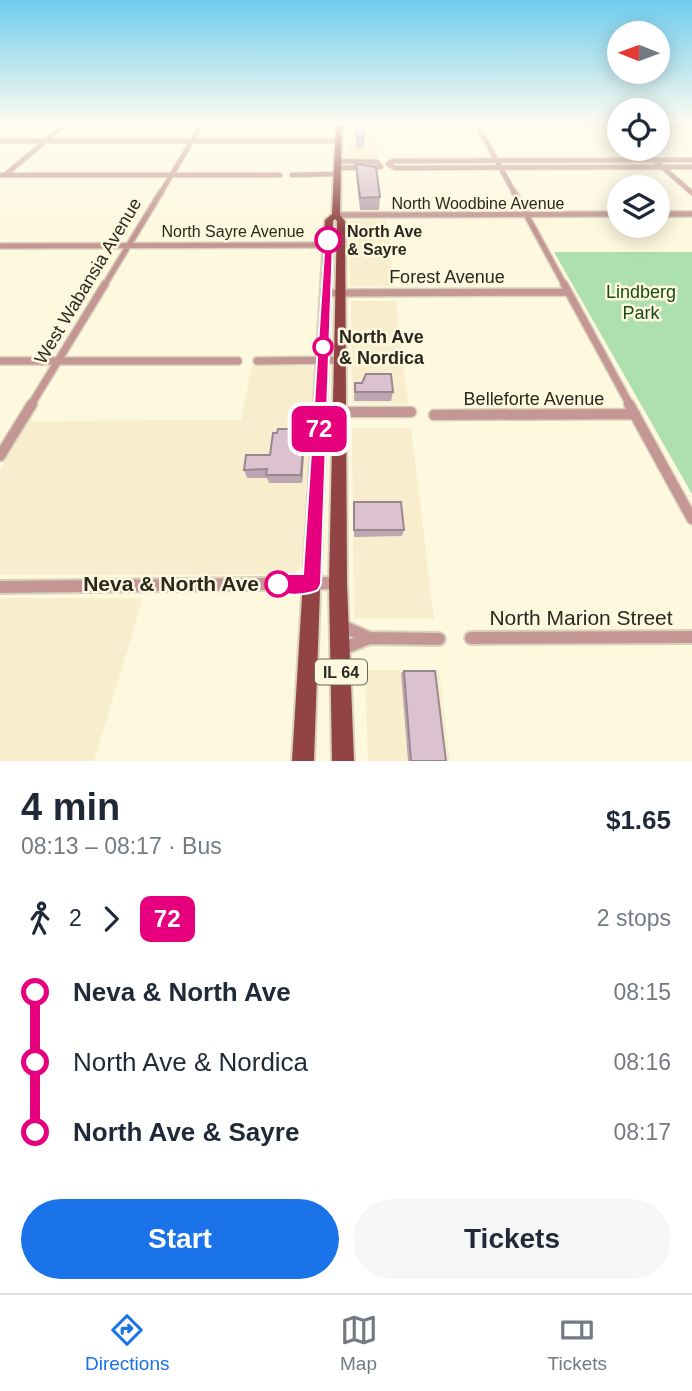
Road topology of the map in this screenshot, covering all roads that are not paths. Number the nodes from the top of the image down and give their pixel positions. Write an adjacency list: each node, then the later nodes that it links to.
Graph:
1 (24, 159): 17 (street)
2 (181, 159): 16 (street, West Wabansia Avenue)
3 (338, 159): 12 (main road, IL 64)
4 (607, 160): 7 (street)
5 (670, 160): 6 (street)
6 (692, 160)
7 (497, 161): 13 (street); 13 (street)
8 (656, 161): 10 (street)
9 (381, 165): 12 (street)
10 (663, 167): 11 (street); 13 (street); 18 (street)
11 (692, 167)
12 (338, 168): 15 (street); 22 (main road, IL 64)
13 (500, 168): 23 (street)
14 (280, 174): 16 (street)
15 (292, 174)
16 (171, 175): 17 (street); 26 (street, West Wabansia Avenue)
17 (1, 177)
18 (692, 193)
19 (607, 214): 23 (street, North Woodbine Avenue)
20 (670, 214): 21 (street)
21 (692, 214)
22 (336, 215): 23 (street, North Woodbine Avenue); 24 (main road, IL 64)
23 (526, 215): 27 (street)
24 (334, 245): 26 (street, North Sayre Avenue); 28 (main road, IL 64); 29 (main road, IL 64)
25 (0, 246): 26 (street, North Sayre Avenue)
26 (128, 246): 33 (street, West Wabansia Avenue)
27 (568, 292): 29 (street, Forest Avenue); 39 (street)
28 (326, 293): 29 (street, Forest Avenue); 30 (main road, IL 64)
29 (341, 293): 31 (main road, IL 64)
30 (322, 360): 31 (street); 35 (street); 36 (main road, IL 64)
31 (340, 360): 37 (main road, IL 64)
32 (0, 361): 33 (street)
33 (57, 361): 34 (street); 41 (street, West Wabansia Avenue)
34 (238, 361)
35 (257, 361)
36 (320, 412): 37 (street); 44 (main road, IL 64)
37 (340, 412): 38 (street); 43 (main road, IL 64)
38 (411, 412)
39 (635, 414): 40 (street, Belleforte Avenue); 42 (street)
40 (434, 415)
41 (0, 456)
42 (692, 519)
43 (338, 583): 44 (street); 46 (main road, IL 64)
44 (312, 584): 45 (street); 52 (main road, IL 64)
45 (0, 587)
46 (340, 625): 48 (street); 51 (main road, IL 64)
47 (692, 637): 49 (street, North Marion Street)
48 (369, 638): 50 (street); 51 (street)
49 (471, 638)
50 (439, 639)
51 (340, 650): 53 (main road, IL 64)
52 (303, 761)
53 (343, 761)

